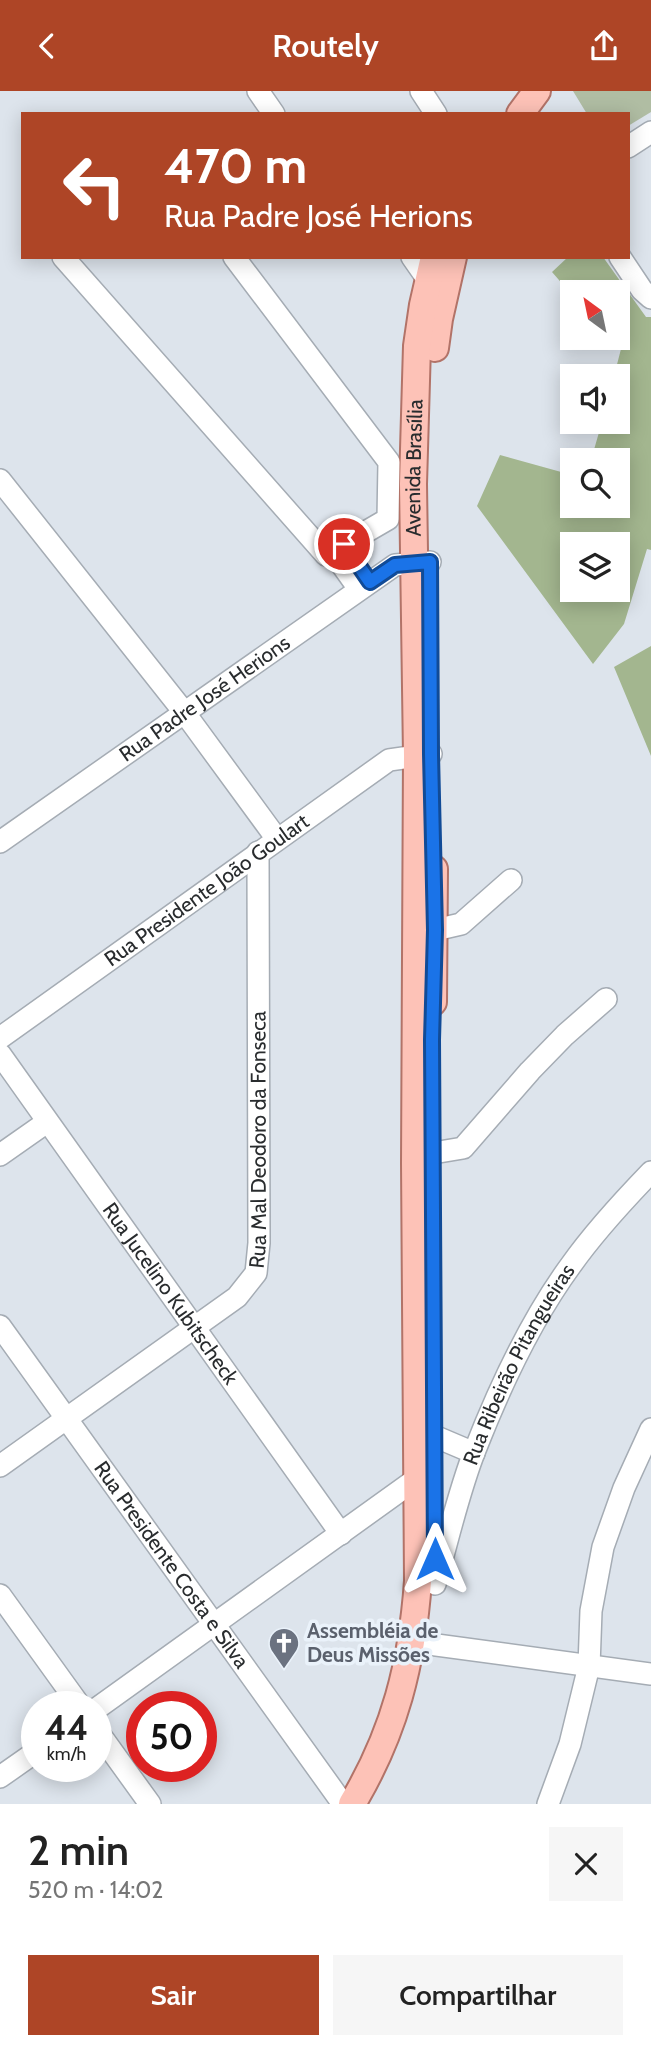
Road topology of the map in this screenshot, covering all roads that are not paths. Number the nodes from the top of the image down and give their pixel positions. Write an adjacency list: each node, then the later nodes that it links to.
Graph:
1 (258, 91): 3 (street)
2 (421, 91): 4 (street)
3 (273, 112)
4 (435, 112)
5 (651, 132): 6 (street)
6 (630, 146)
7 (65, 259): 13 (street)
8 (236, 259): 13 (street)
9 (622, 259): 11 (street)
10 (436, 268): 14 (main road, Avenida Brasília)
11 (648, 289)
12 (0, 480): 16 (street)
13 (334, 550): 15 (street)
14 (422, 563): 15 (street, Rua Padre José Herions); 17 (main road, Avenida Brasília)
15 (365, 585): 16 (street, Rua Padre José Herions)
16 (184, 712): 18 (street); 19 (street, Rua Padre José Herions)
17 (424, 755): 18 (street, Rua Presidente João Goulart); 22 (main road, Avenida Brasília); 37 (main road, Avenida Brasília)
18 (277, 839): 20 (street, Rua Presidente João Goulart)
19 (0, 842)
20 (258, 852): 24 (street, Rua Presidente João Goulart); 31 (street, Rua Mal Deodoro da Fonseca)
21 (510, 880): 22 (street)
22 (435, 930): 27 (main road, Avenida Brasília)
23 (606, 999): 27 (street)
24 (0, 1038)
25 (0, 1054): 26 (street, Rua Jucelino Kubitscheck)
26 (47, 1122): 28 (street); 31 (street, Rua Jucelino Kubitscheck)
27 (433, 1153): 34 (main road, Avenida Brasília)
28 (0, 1155)
29 (651, 1172): 35 (street, Rua Ribeirão Pitangueiras)
30 (0, 1326): 32 (street, Rua Presidente Costa e Silva)
31 (194, 1327): 32 (street, Rua Mal Deodoro da Fonseca); 38 (street, Rua Jucelino Kubitscheck)
32 (66, 1419): 36 (street, Rua Mal Deodoro da Fonseca); 41 (street, Rua Presidente Costa e Silva)
33 (651, 1429): 43 (street)
34 (434, 1436): 35 (street); 39 (main road, Avenida Brasília)
35 (474, 1453): 39 (street, Rua Ribeirão Pitangueiras)
36 (0, 1466)
37 (419, 1476): 38 (street); 52 (main road, Avenida Brasília)
38 (341, 1534): 41 (street)
39 (435, 1584): 42 (main road, Avenida Brasília)
40 (0, 1595): 45 (street)
41 (214, 1625): 46 (street); 51 (street, Rua Presidente Costa e Silva)
42 (429, 1644): 43 (street); 53 (main road, Avenida Brasília)
43 (589, 1666): 44 (street); 54 (street)
44 (651, 1674)
45 (69, 1691)
46 (112, 1698)
47 (112, 1751): 50 (street)
48 (21, 1762): 49 (street)
49 (0, 1777)
50 (150, 1804)
51 (343, 1804)
52 (352, 1804)
53 (370, 1804)
54 (548, 1804)

